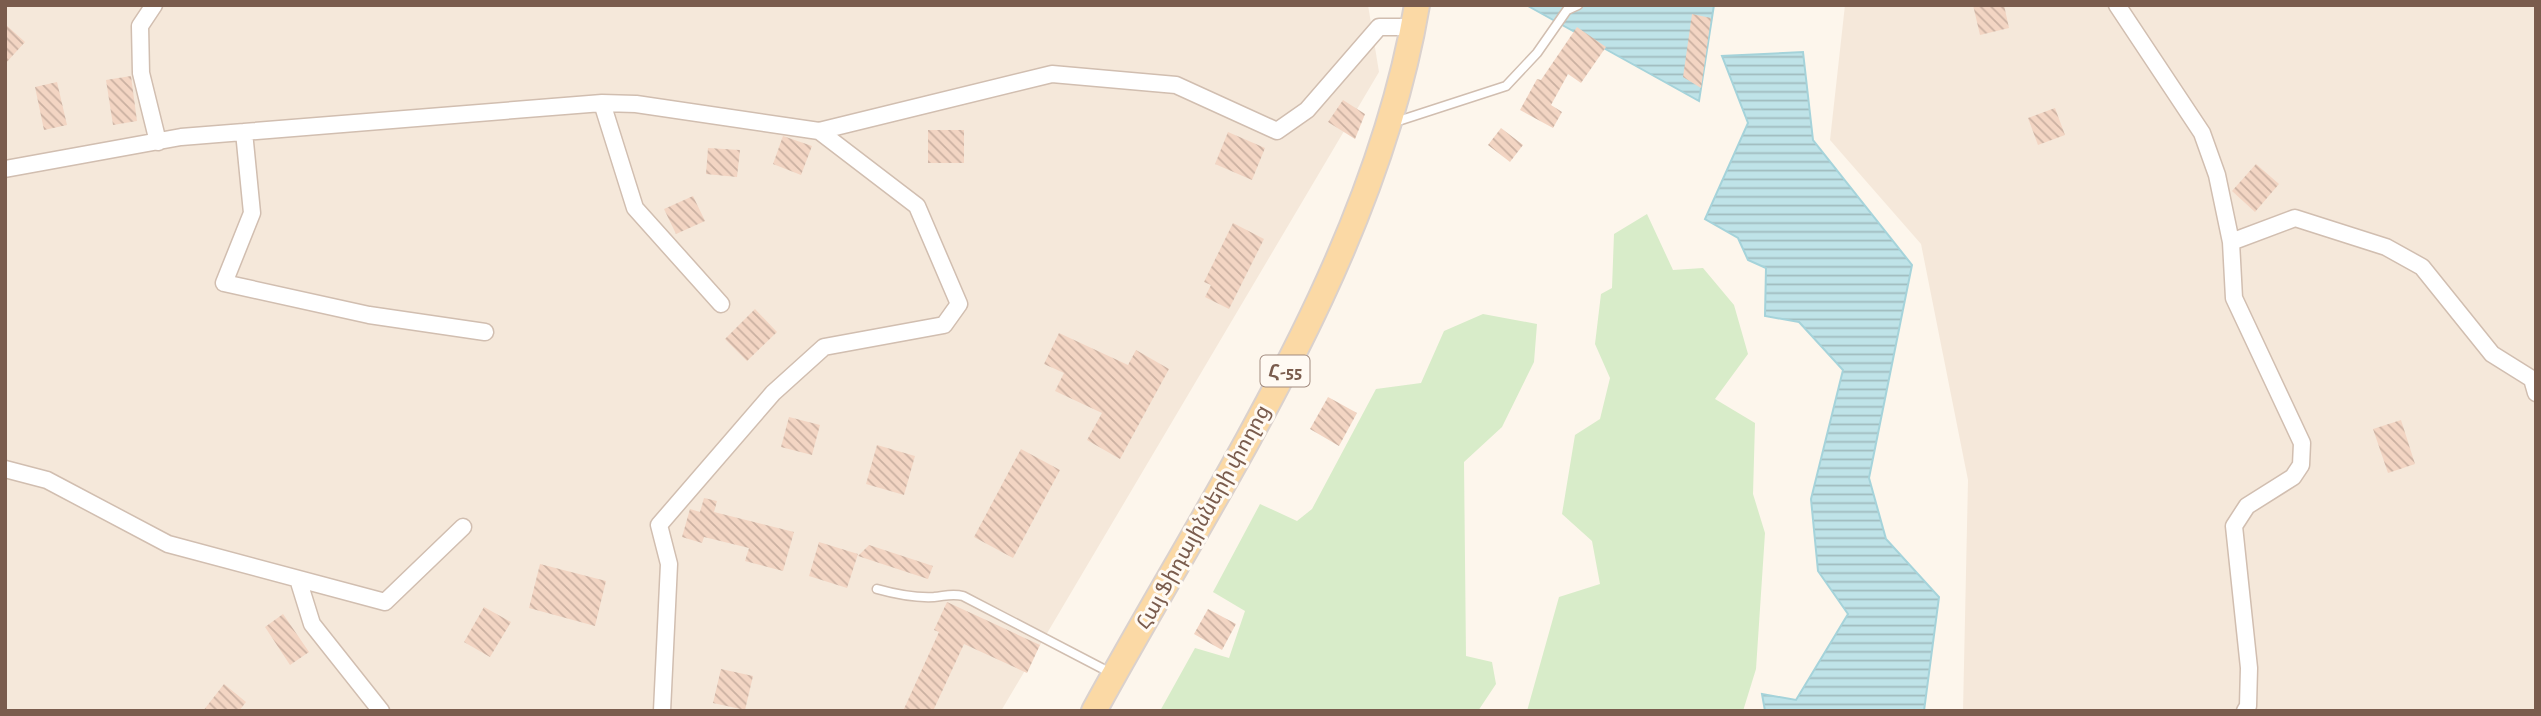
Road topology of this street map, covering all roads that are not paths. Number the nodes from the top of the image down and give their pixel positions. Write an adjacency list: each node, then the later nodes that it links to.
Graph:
1 (154, 5): 9 (street)
2 (1578, 5): 6 (lane)
3 (2117, 5): 11 (street)
4 (1415, 16): 6 (main road, Հայ Ֆիդայինների փողոց / Հ-55); 7 (street)
5 (602, 103): 7 (street); 8 (street); 12 (street)
6 (1389, 123): 19 (main road, Հայ Ֆիդայինների փողոց / Հ-55)
7 (818, 131): 21 (street)
8 (244, 132): 9 (street); 13 (street)
9 (158, 142): 10 (street)
10 (5, 169)
11 (2231, 242): 14 (street); 23 (street)
12 (722, 304)
13 (485, 332)
14 (2534, 383)
15 (5, 469): 17 (street)
16 (463, 527): 17 (street)
17 (298, 579): 20 (street)
18 (877, 589): 19 (lane)
19 (1114, 674): 22 (main road, Հայ Ֆիդայինների փողոց / Հ-55)
20 (382, 711)
21 (662, 711)
22 (1094, 711)
23 (2245, 711)

